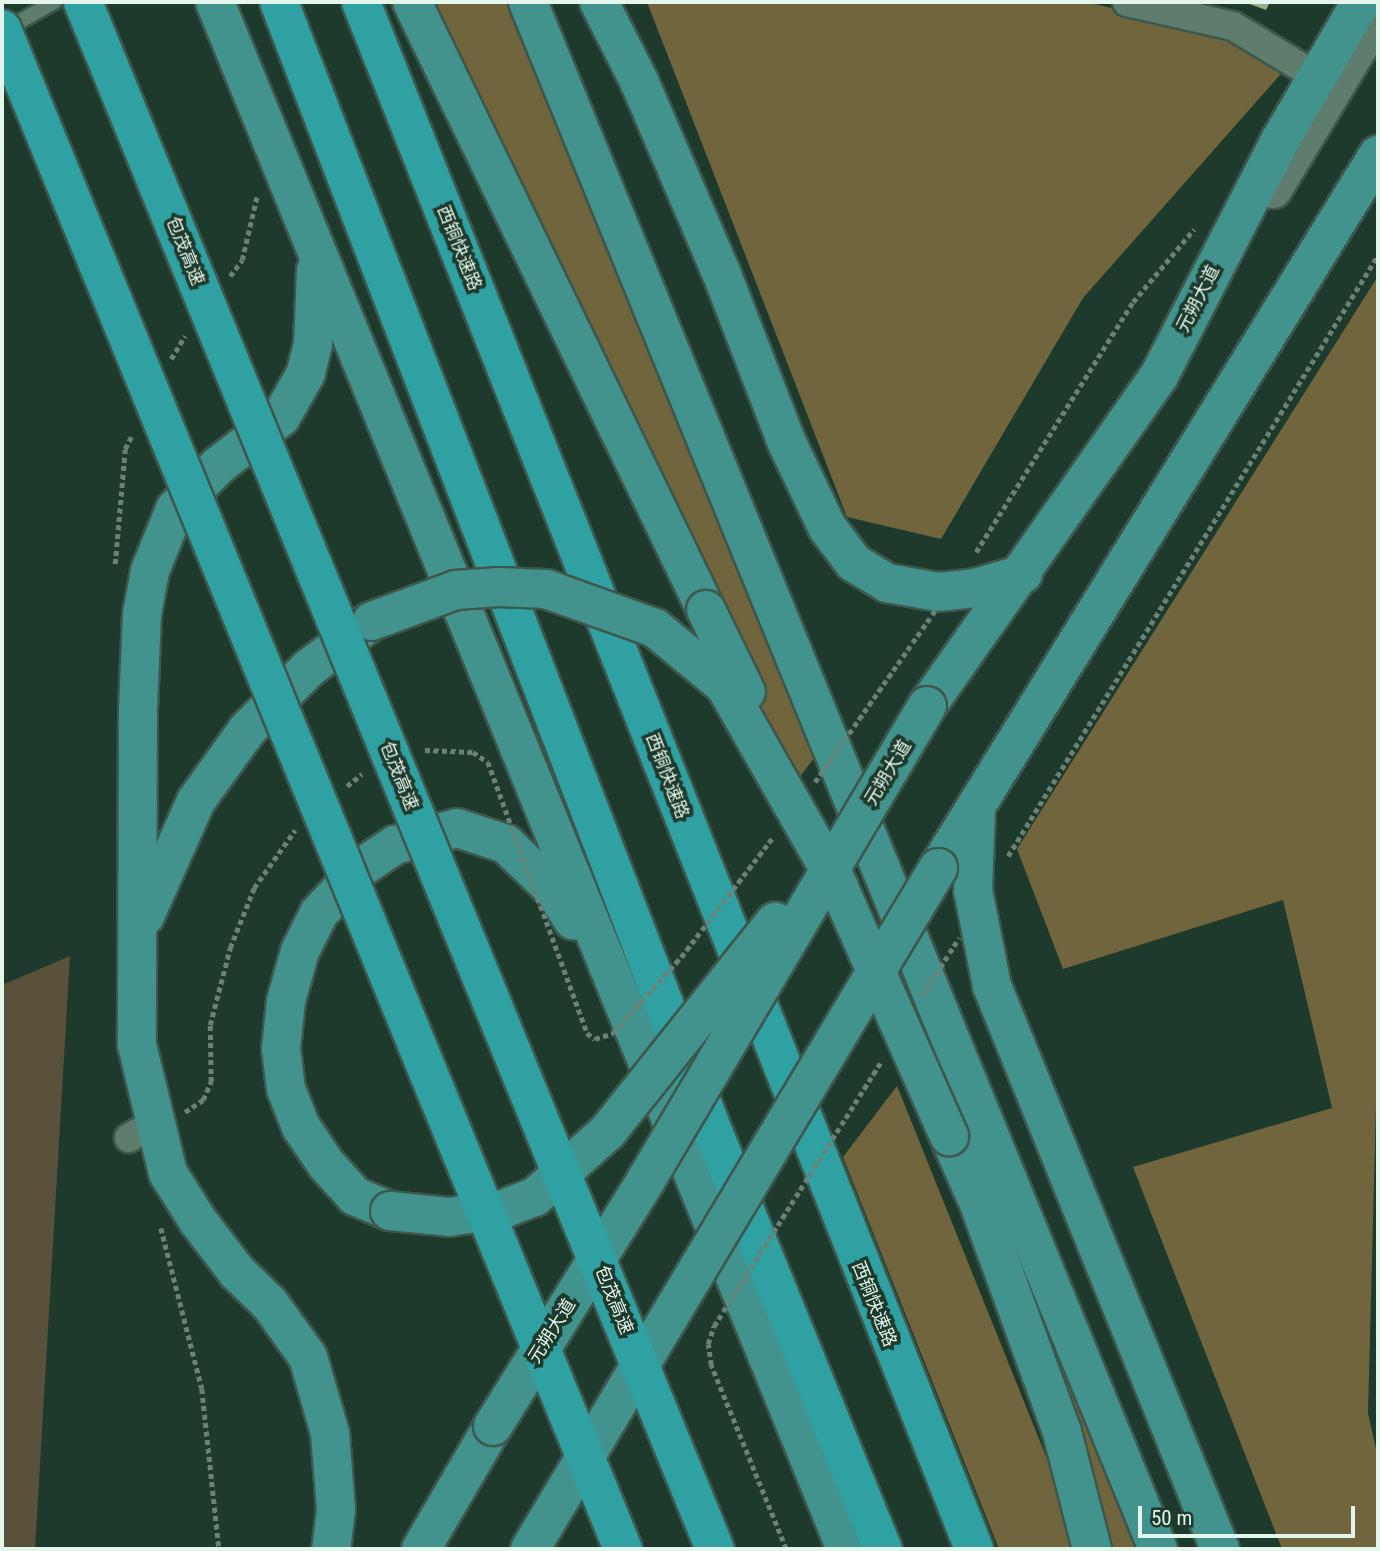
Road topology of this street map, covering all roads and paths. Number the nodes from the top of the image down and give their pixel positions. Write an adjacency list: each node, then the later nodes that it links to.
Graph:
1 (54, 2): 12 (lane)
2 (83, 2): 38 (highway, 包茂高速, bridge)
3 (215, 2): 17 (main road)
4 (279, 2): 41 (highway)
5 (362, 2): 42 (highway, 西铜快速路)
6 (412, 2): 27 (main road, bridge)
7 (528, 2): 45 (main road)
8 (600, 2): 20 (main road)
9 (1127, 2): 13 (street)
10 (1361, 2): 13 (main road, 元朔大道)
11 (1378, 13): 18 (main road)
12 (2, 30): 37 (highway, bridge)
13 (1319, 78): 18 (main road, 元朔大道)
14 (1378, 155): 24 (main road)
15 (1200, 222): 20 (path)
16 (1378, 255): 26 (path)
17 (317, 257): 29 (main road); 30 (main road)
18 (1158, 376): 19 (main road, 元朔大道)
19 (1023, 575): 20 (main road); 21 (main road, 元朔大道)
20 (943, 599): 23 (path, bridge)
21 (927, 706): 30 (main road, bridge); 35 (main road, 元朔大道, bridge)
22 (473, 752): 25 (path, bridge)
23 (808, 792)
24 (976, 812): 28 (main road); 36 (main road, bridge)
25 (776, 834)
26 (1003, 865)
27 (844, 895): 29 (main road, bridge); 33 (main road, bridge)
28 (967, 923): 31 (path, bridge); 46 (main road)
29 (138, 936): 34 (main road)
30 (611, 976): 40 (main road)
31 (914, 1008)
32 (884, 1055): 39 (path, bridge)
33 (979, 1204): 43 (main road); 44 (main road)
34 (331, 1549)
35 (421, 1549)
36 (530, 1549)
37 (622, 1549)
38 (715, 1549)
39 (786, 1549)
40 (846, 1549)
41 (883, 1549)
42 (974, 1549)
43 (1081, 1549)
44 (1092, 1549)
45 (1158, 1549)
46 (1220, 1549)

